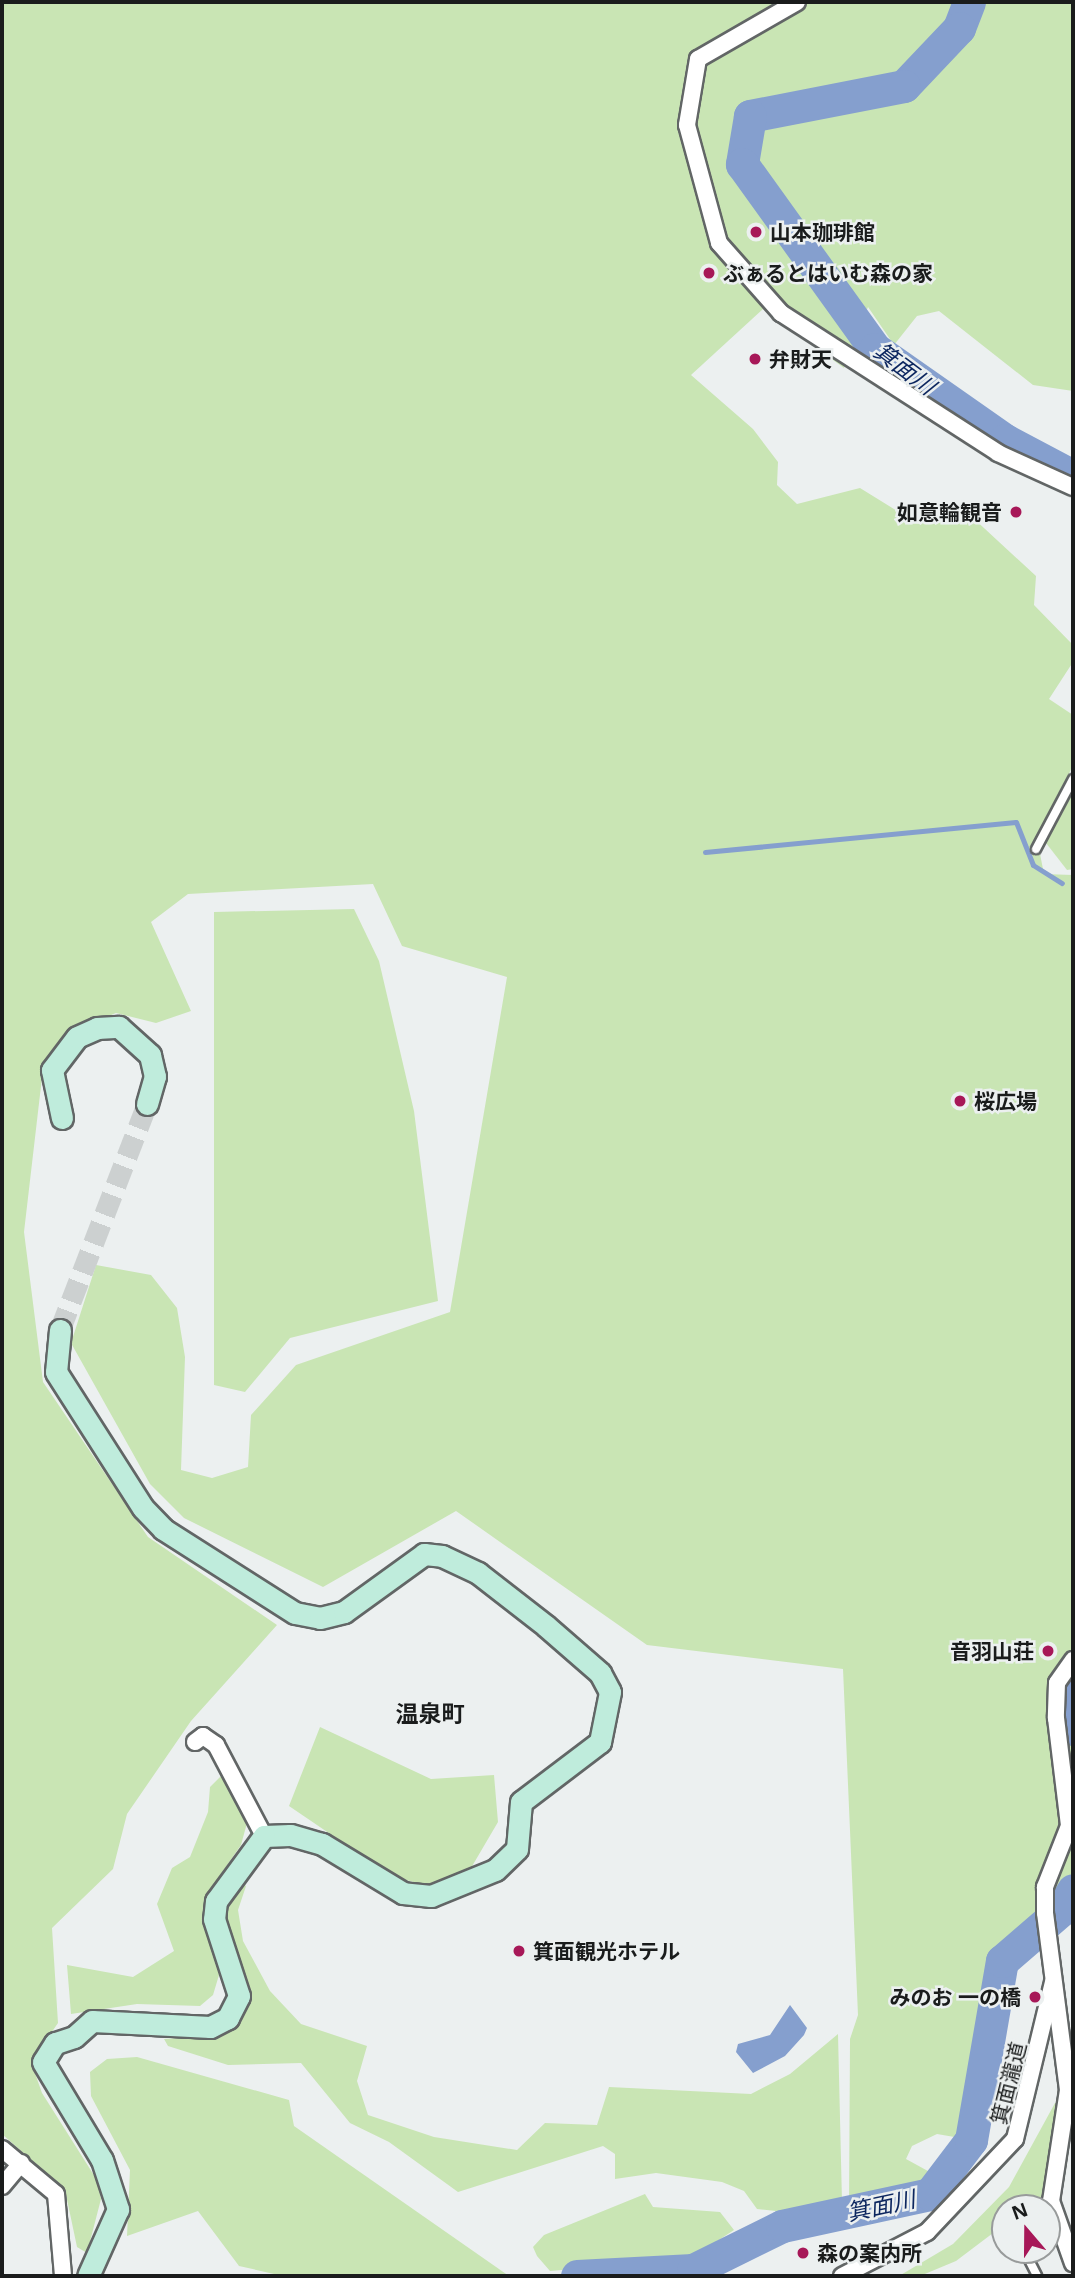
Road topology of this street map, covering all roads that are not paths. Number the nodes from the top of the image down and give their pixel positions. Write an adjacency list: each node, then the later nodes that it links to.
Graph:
1 (797, 2): 2 (street)
2 (1073, 487)
3 (1073, 779): 4 (lane)
4 (1036, 849)
5 (147, 1104): 6 (street)
6 (62, 1118)
7 (60, 1330): 10 (street)
8 (1073, 1660): 11 (street)
9 (195, 1742): 10 (street)
10 (264, 1836): 17 (street)
11 (1053, 1982): 15 (street); 18 (street, 箕面瀧道)
12 (2, 2149): 13 (street)
13 (21, 2163): 14 (street); 16 (street)
14 (2, 2186)
15 (1073, 2263)
16 (63, 2276)
17 (88, 2276)
18 (842, 2276)

